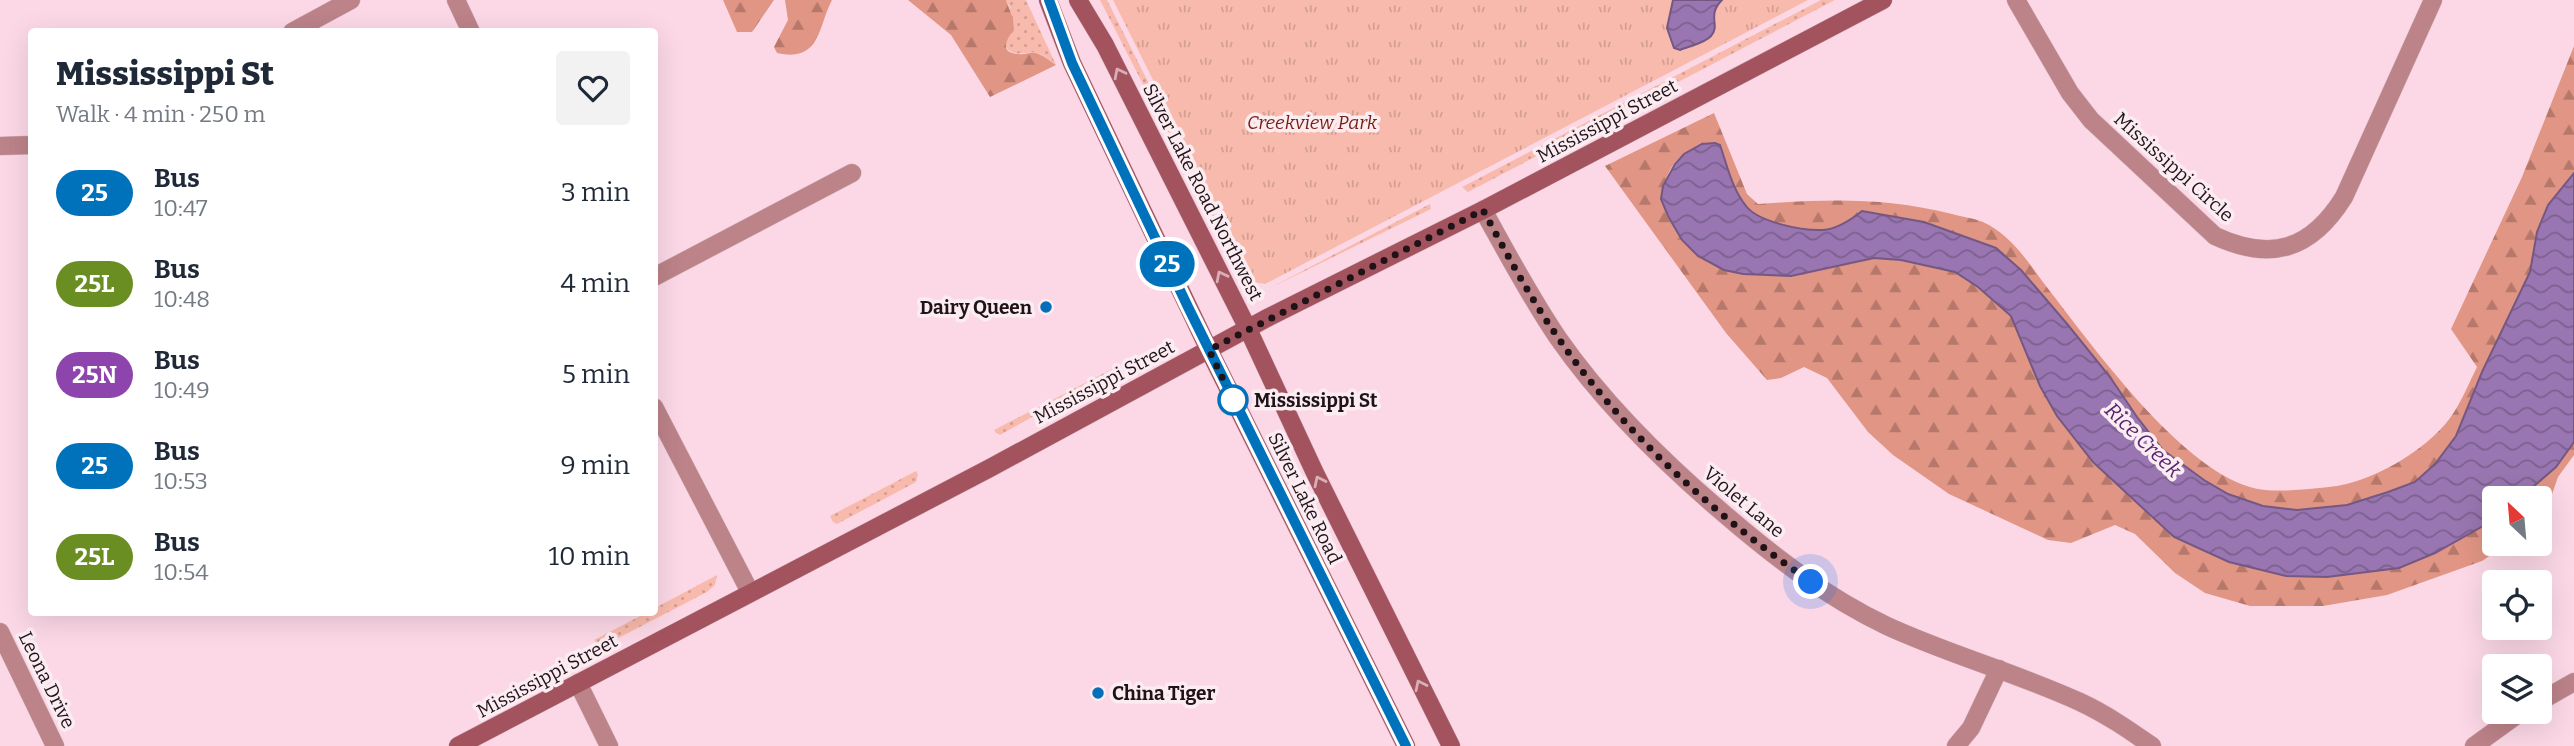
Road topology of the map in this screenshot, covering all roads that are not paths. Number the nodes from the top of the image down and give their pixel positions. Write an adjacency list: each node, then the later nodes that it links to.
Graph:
1 (351, 0): 8 (street)
2 (456, 0): 9 (street)
3 (1048, 0): 16 (main road, Silver Lake Road)
4 (1078, 0): 15 (main road, Silver Lake Road Northwest, one-way to 4)
5 (1883, 0): 13 (main road, Mississippi Street)
6 (2016, 0): 7 (street, Mississippi Circle)
7 (2433, 0)
8 (299, 28)
9 (469, 28)
10 (28, 145): 11 (street)
11 (0, 146)
12 (852, 173): 14 (street)
13 (1483, 210): 15 (main road, Mississippi Street); 20 (street, Violet Lane)
14 (658, 275)
15 (1248, 329): 16 (main road, Mississippi Street); 29 (main road, Silver Lake Road Northwest, one-way to 15)
16 (1209, 350): 18 (main road, Mississippi Street); 28 (main road, Silver Lake Road)
17 (658, 415): 18 (street)
18 (750, 592): 22 (main road, Mississippi Street)
19 (0, 632): 25 (street, Leona Drive)
20 (1999, 669): 30 (street); 31 (street, Violet Lane)
21 (2574, 682): 23 (street)
22 (578, 683): 26 (main road, Mississippi Street); 27 (street)
23 (2552, 695)
24 (2504, 724): 32 (street)
25 (55, 746)
26 (458, 746)
27 (609, 746)
28 (1406, 746)
29 (1451, 746)
30 (1956, 746)
31 (2152, 746)
32 (2474, 746)

